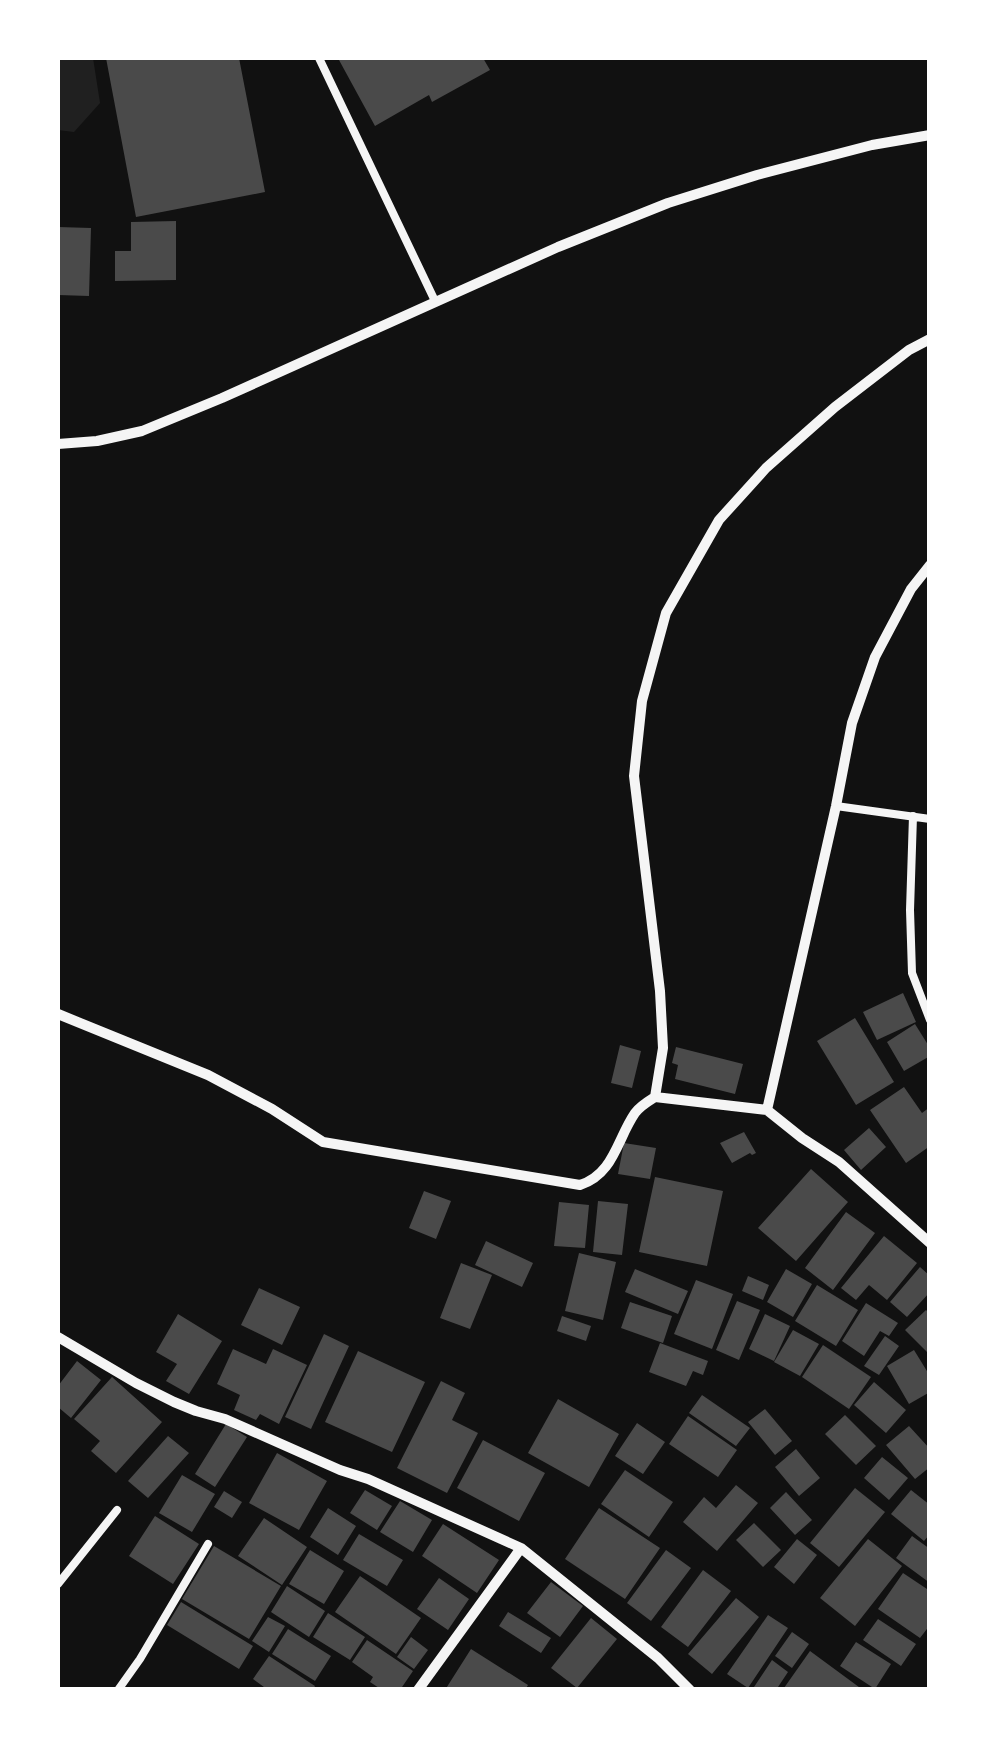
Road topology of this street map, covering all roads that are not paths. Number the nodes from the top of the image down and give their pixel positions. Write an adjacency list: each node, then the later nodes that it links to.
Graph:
1 (319, 58): 3 (lane)
2 (930, 135): 3 (street)
3 (436, 301): 5 (street)
4 (930, 339): 12 (street)
5 (58, 444)
6 (930, 565): 7 (street)
7 (836, 806): 8 (lane); 13 (street)
8 (913, 816): 9 (lane); 11 (lane)
9 (930, 819)
10 (58, 1014): 12 (street)
11 (930, 1020)
12 (654, 1097): 13 (street)
13 (767, 1110): 14 (street)
14 (930, 1243)
15 (58, 1337): 18 (street)
16 (117, 1510): 19 (lane)
17 (208, 1544): 20 (lane)
18 (521, 1548): 21 (street); 22 (street)
19 (58, 1584)
20 (118, 1690)
21 (418, 1690)
22 (690, 1690)

